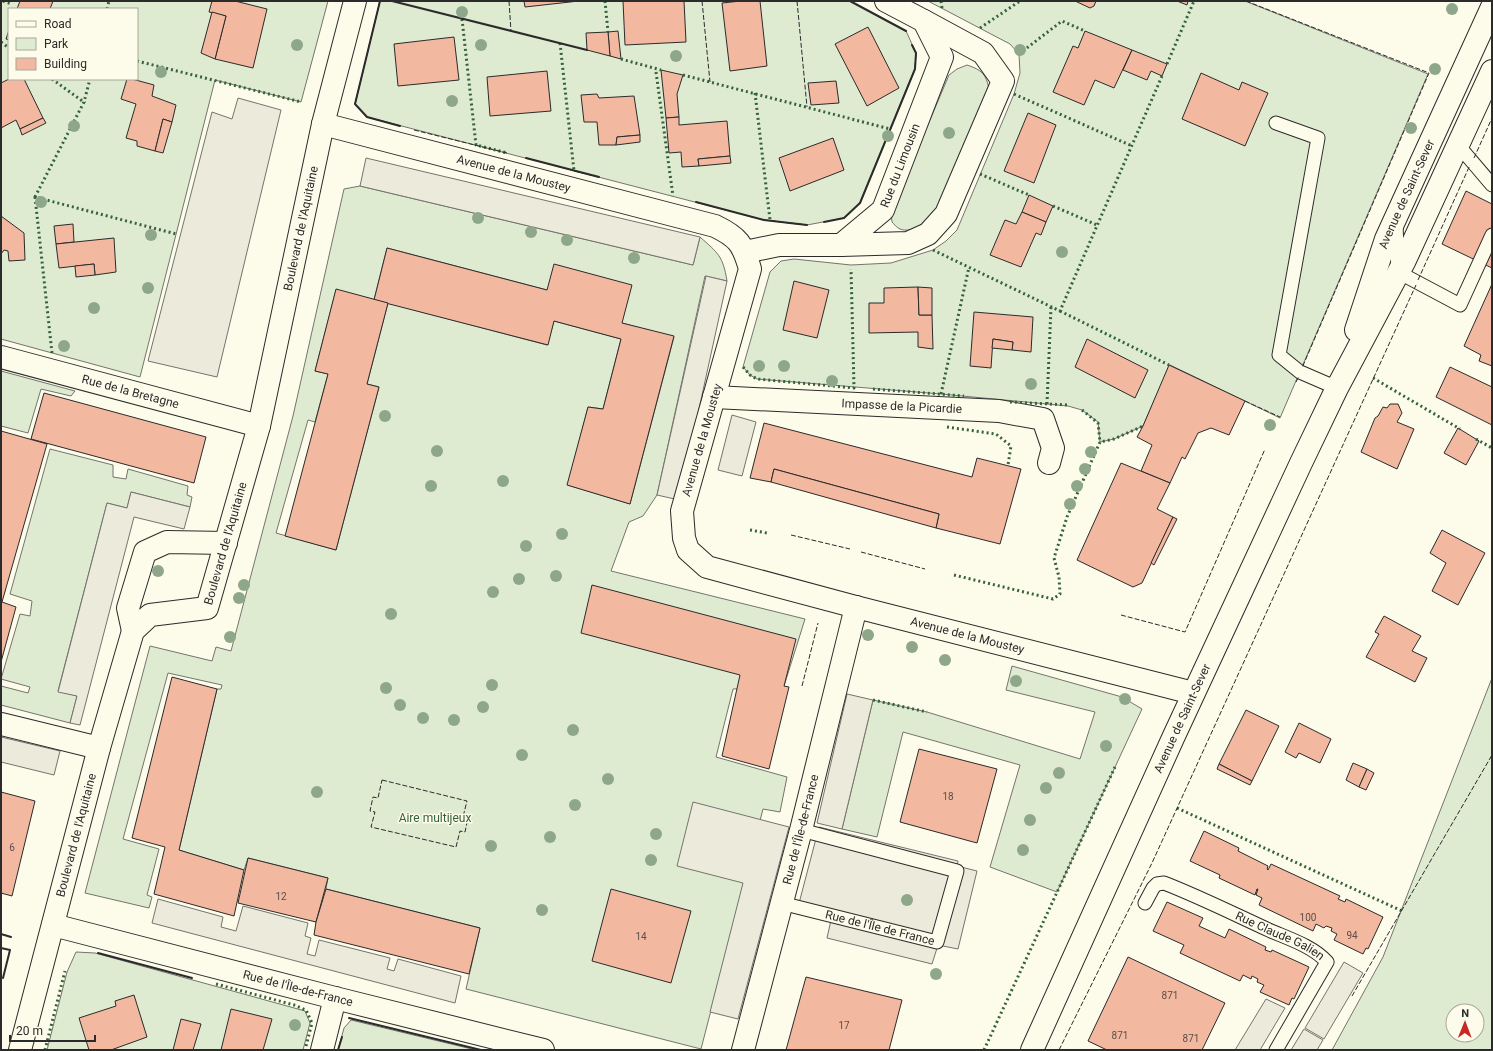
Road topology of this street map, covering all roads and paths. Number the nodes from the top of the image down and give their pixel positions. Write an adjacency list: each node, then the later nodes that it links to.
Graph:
1 (355, 1): 7 (street, Boulevard de l'Aquitaine)
2 (886, 1): 4 (street)
3 (1492, 7): 10 (street, Avenue de Saint-Sever)
4 (924, 21): 12 (street, Rue du Limousin); 12 (street)
5 (1492, 71): 8 (street, Avenue de Saint-Sever)
6 (1276, 123): 16 (lane)
7 (324, 124): 13 (street, Avenue de la Moustey); 18 (street, Boulevard de l'Aquitaine)
8 (1458, 145): 9 (lane); 14 (street, Avenue de Saint-Sever)
9 (1492, 185)
10 (1395, 218): 14 (lane); 16 (street, Avenue de Saint-Sever)
11 (1492, 235): 14 (lane)
12 (841, 245): 13 (street)
13 (745, 252): 17 (street, Avenue de la Moustey)
14 (1398, 272): 16 (street, Avenue de Saint-Sever)
15 (1, 358): 18 (street, Rue de la Bretagne)
16 (1337, 388): 23 (street, Avenue de Saint-Sever)
17 (714, 397): 19 (street, Impasse de la Picardie); 21 (street, Avenue de la Moustey)
18 (259, 426): 20 (street, Boulevard de l'Aquitaine)
19 (1049, 463)
20 (226, 543): 22 (street, Boulevard de l'Aquitaine); 22 (street)
21 (856, 607): 23 (street, Avenue de la Moustey); 26 (street, Rue de l'Île-de-France)
22 (133, 631): 25 (street, Boulevard de l'Aquitaine)
23 (1193, 694): 35 (street, Avenue de Saint-Sever)
24 (1, 724): 25 (street)
25 (99, 748): 29 (street, Boulevard de l'Aquitaine)
26 (801, 830): 27 (street, Rue de l'Île-de-France); 27 (lane, Rue de l'Île de France)
27 (782, 903): 34 (street, Rue de l'Île-de-France)
28 (1145, 904): 36 (lane, Rue Claude Galien)
29 (53, 925): 30 (street, Rue de l'Île-de-France); 31 (street, Boulevard de l'Aquitaine)
30 (334, 998): 32 (street); 33 (street, Rue de l'Île-de-France)
31 (20, 1050)
32 (322, 1050)
33 (543, 1050)
34 (742, 1050)
35 (1032, 1050)
36 (1276, 1050)

